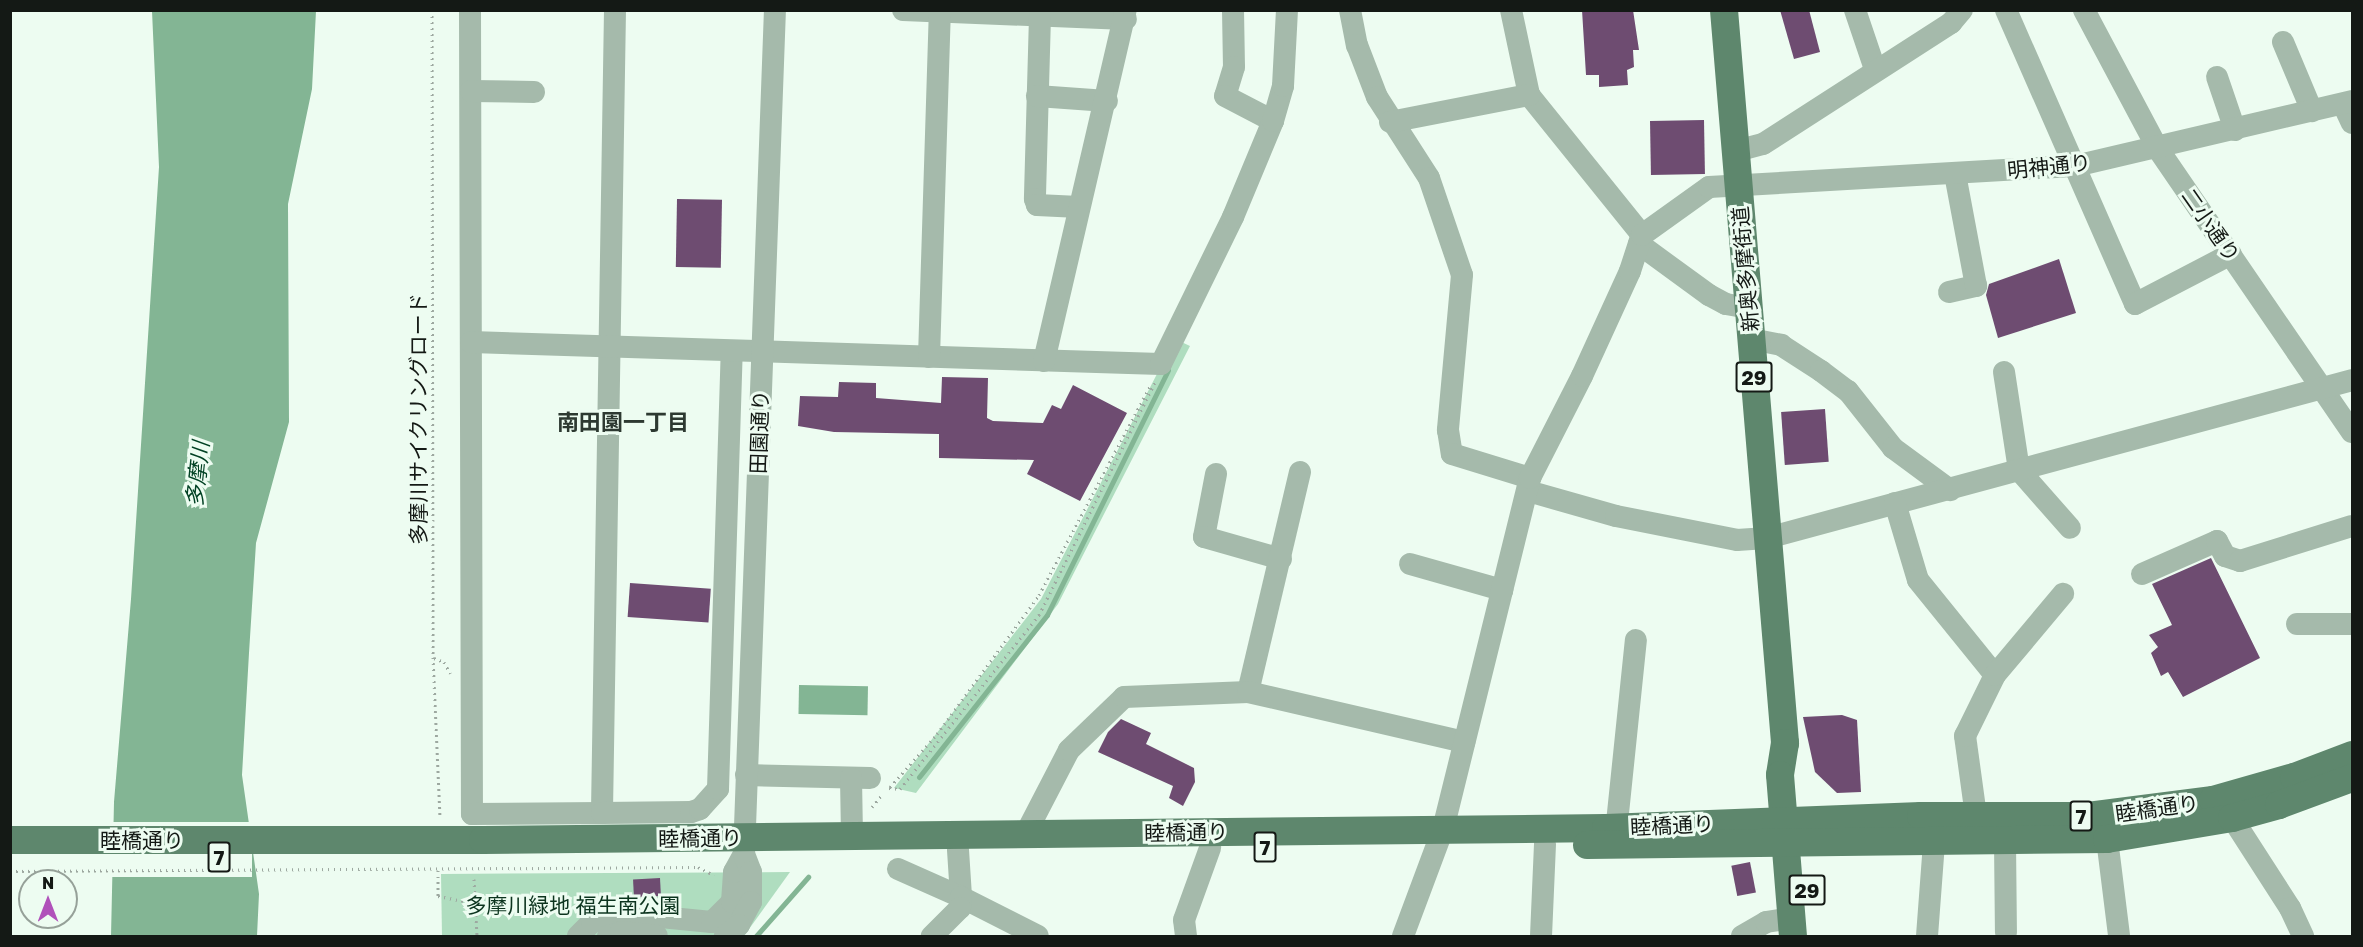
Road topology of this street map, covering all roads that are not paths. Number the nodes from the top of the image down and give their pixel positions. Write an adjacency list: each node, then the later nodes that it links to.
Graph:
1 (470, 10): 20 (street)
2 (615, 10): 42 (street)
3 (774, 10): 44 (street, 田園通り)
4 (903, 10): 14 (street)
5 (1233, 10): 27 (street)
6 (1287, 10): 27 (street)
7 (1350, 10): 28 (street)
8 (1511, 10): 22 (street)
9 (1724, 10): 31 (main road, 新奥多摩街道 / 29)
10 (1855, 10): 18 (street)
11 (1962, 10): 18 (street)
12 (2006, 10): 32 (street)
13 (2084, 10): 30 (street, 二小通り)
14 (940, 12): 15 (street); 45 (street)
15 (1040, 15): 16 (street); 23 (street)
16 (1126, 15): 24 (street)
17 (2283, 42): 26 (street)
18 (1875, 69): 31 (street)
19 (2217, 77): 29 (street)
20 (471, 91): 21 (street); 41 (street)
21 (534, 92)
22 (1529, 95): 28 (street); 36 (street)
23 (1037, 96): 24 (street); 35 (street)
24 (1107, 100): 35 (street)
25 (2349, 109): 26 (street, 明神通り)
26 (2312, 111): 29 (street, 明神通り)
27 (1272, 121): 46 (street)
28 (1390, 122): 54 (street)
29 (2235, 130): 30 (street, 明神通り)
30 (2158, 150): 32 (street, 明神通り); 37 (street, 二小通り)
31 (1736, 151): 34 (main road, 新奥多摩街道 / 29)
32 (2075, 166): 33 (street, 明神通り); 37 (street)
33 (1955, 174): 34 (street, 明神通り); 38 (street)
34 (1738, 186): 36 (street, 明神通り); 39 (main road, 新奥多摩街道 / 29)
35 (1079, 207): 46 (street)
36 (1640, 240): 39 (street); 54 (street)
37 (2231, 254): 49 (street, 二小通り)
38 (1949, 292)
39 (1749, 308): 40 (main road, 新奥多摩街道 / 29)
40 (1751, 339): 55 (street); 59 (main road, 新奥多摩街道 / 29)
41 (471, 342): 42 (street); 74 (street)
42 (610, 347): 43 (street); 74 (street)
43 (732, 352): 44 (street); 74 (street)
44 (763, 353): 45 (street); 72 (street, 田園通り)
45 (929, 357): 46 (street)
46 (1044, 361)
47 (2004, 372): 51 (street)
48 (2352, 380): 49 (street)
49 (2325, 388): 50 (street, 二小通り); 51 (street)
50 (2352, 432)
51 (2019, 470): 55 (street); 58 (street)
52 (1300, 472): 60 (street)
53 (1216, 474): 60 (street)
54 (1529, 485): 59 (street); 63 (street)
55 (1950, 490): 56 (street)
56 (1895, 503): 59 (street); 68 (street)
57 (2352, 526): 62 (street)
58 (2070, 528)
59 (1767, 538): 77 (main road, 新奥多摩街道 / 29)
60 (1281, 559): 69 (street)
61 (1410, 564): 63 (street)
62 (2142, 574)
63 (1502, 590): 70 (street)
64 (2063, 594): 68 (street)
65 (2297, 624): 66 (street)
66 (2352, 624)
67 (1636, 640): 81 (street)
68 (1995, 675): 75 (street)
69 (1248, 692): 70 (street); 78 (street)
70 (1464, 742): 80 (street)
71 (2352, 755): 75 (main road, 睦橋通り / 7)
72 (746, 775): 79 (street); 87 (street, 田園通り)
73 (2352, 778): 76 (main road, 睦橋通り / 7)
74 (602, 813)
75 (1976, 816): 77 (main road, 睦橋通り / 7)
76 (2232, 818): 82 (main road, 睦橋通り / 7); 108 (street)
77 (1793, 832): 81 (main road, 睦橋通り / 7); 84 (main road, 睦橋通り / 7); 94 (main road, 新奥多摩街道 / 29)
78 (1026, 833): 79 (main road, 睦橋通り / 7); 80 (main road, 睦橋通り / 7)
79 (852, 836): 87 (main road, 睦橋通り / 7)
80 (1440, 836): 81 (main road, 睦橋通り / 7); 86 (main road, 睦橋通り / 7); 88 (main road, 睦橋通り / 7); 103 (street)
81 (1616, 837): 86 (main road, 睦橋通り / 7)
82 (2108, 838): 85 (main road, 睦橋通り / 7); 107 (street)
83 (10, 840): 90 (main road, 睦橋通り / 7)
84 (1934, 842): 85 (main road, 睦橋通り / 7); 106 (street)
85 (2006, 842): 95 (street)
86 (1545, 844): 104 (street)
87 (744, 845): 89 (main road, 睦橋通り / 7); 90 (main road, 睦橋通り / 7); 96 (street); 99 (street)
88 (1210, 848): 89 (main road, 睦橋通り / 7); 102 (street)
89 (958, 850): 93 (street)
90 (435, 852): 91 (main road, 睦橋通り / 7)
91 (10, 857)
92 (898, 869): 93 (street)
93 (961, 897): 100 (street); 101 (street)
94 (1798, 930): 105 (street)
95 (2007, 933)
96 (578, 936)
97 (608, 936): 98 (street)
98 (657, 936)
99 (725, 936)
100 (932, 936)
101 (1038, 936)
102 (1186, 936)
103 (1403, 936)
104 (1541, 936)
105 (1742, 936)
106 (1927, 936)
107 (2120, 936)
108 (2303, 936)

